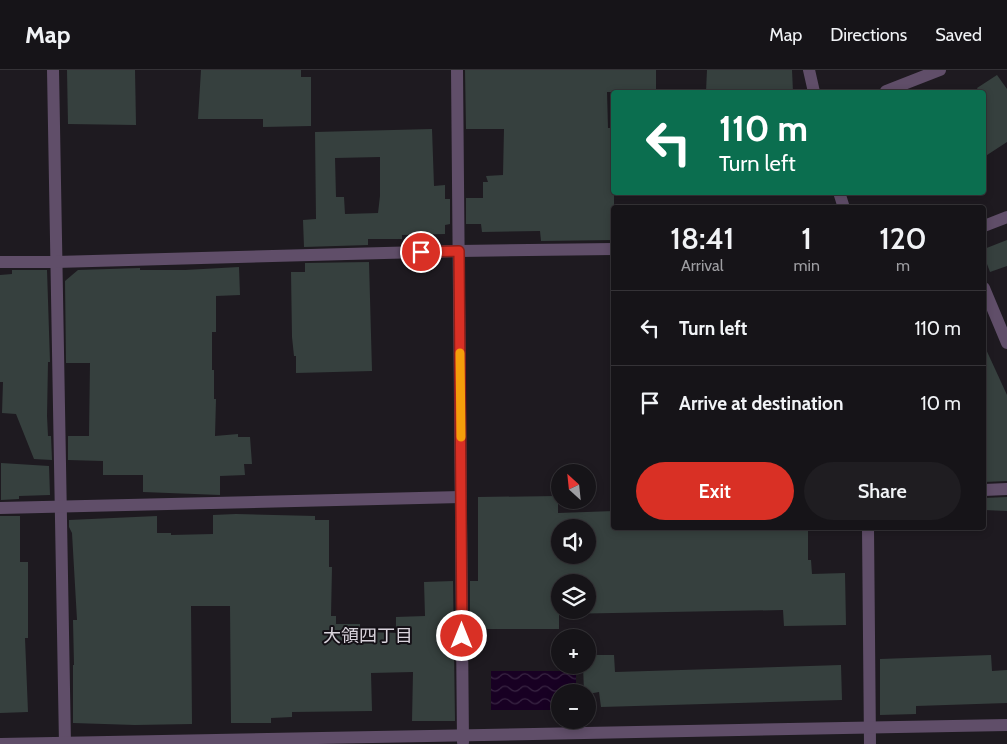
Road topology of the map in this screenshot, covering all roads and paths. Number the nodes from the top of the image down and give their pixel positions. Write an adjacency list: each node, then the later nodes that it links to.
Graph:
1 (53, 70): 12 (street)
2 (458, 70): 10 (street)
3 (809, 70): 5 (street)
4 (940, 70): 6 (street)
5 (814, 90)
6 (889, 90)
7 (1007, 217): 8 (street)
8 (986, 225)
9 (611, 249): 10 (street)
10 (459, 251): 12 (street); 17 (street)
11 (0, 262): 12 (street)
12 (56, 262): 18 (street)
13 (986, 293): 14 (street)
14 (1007, 343)
15 (1007, 489): 16 (street)
16 (986, 490)
17 (461, 497): 18 (street); 23 (street)
18 (60, 507): 19 (street); 24 (street)
19 (0, 508)
20 (868, 530): 22 (street)
21 (1007, 725): 22 (street)
22 (869, 728): 23 (street); 26 (street)
23 (463, 740): 24 (street)
24 (64, 743): 25 (street)
25 (0, 744)
26 (870, 744)

